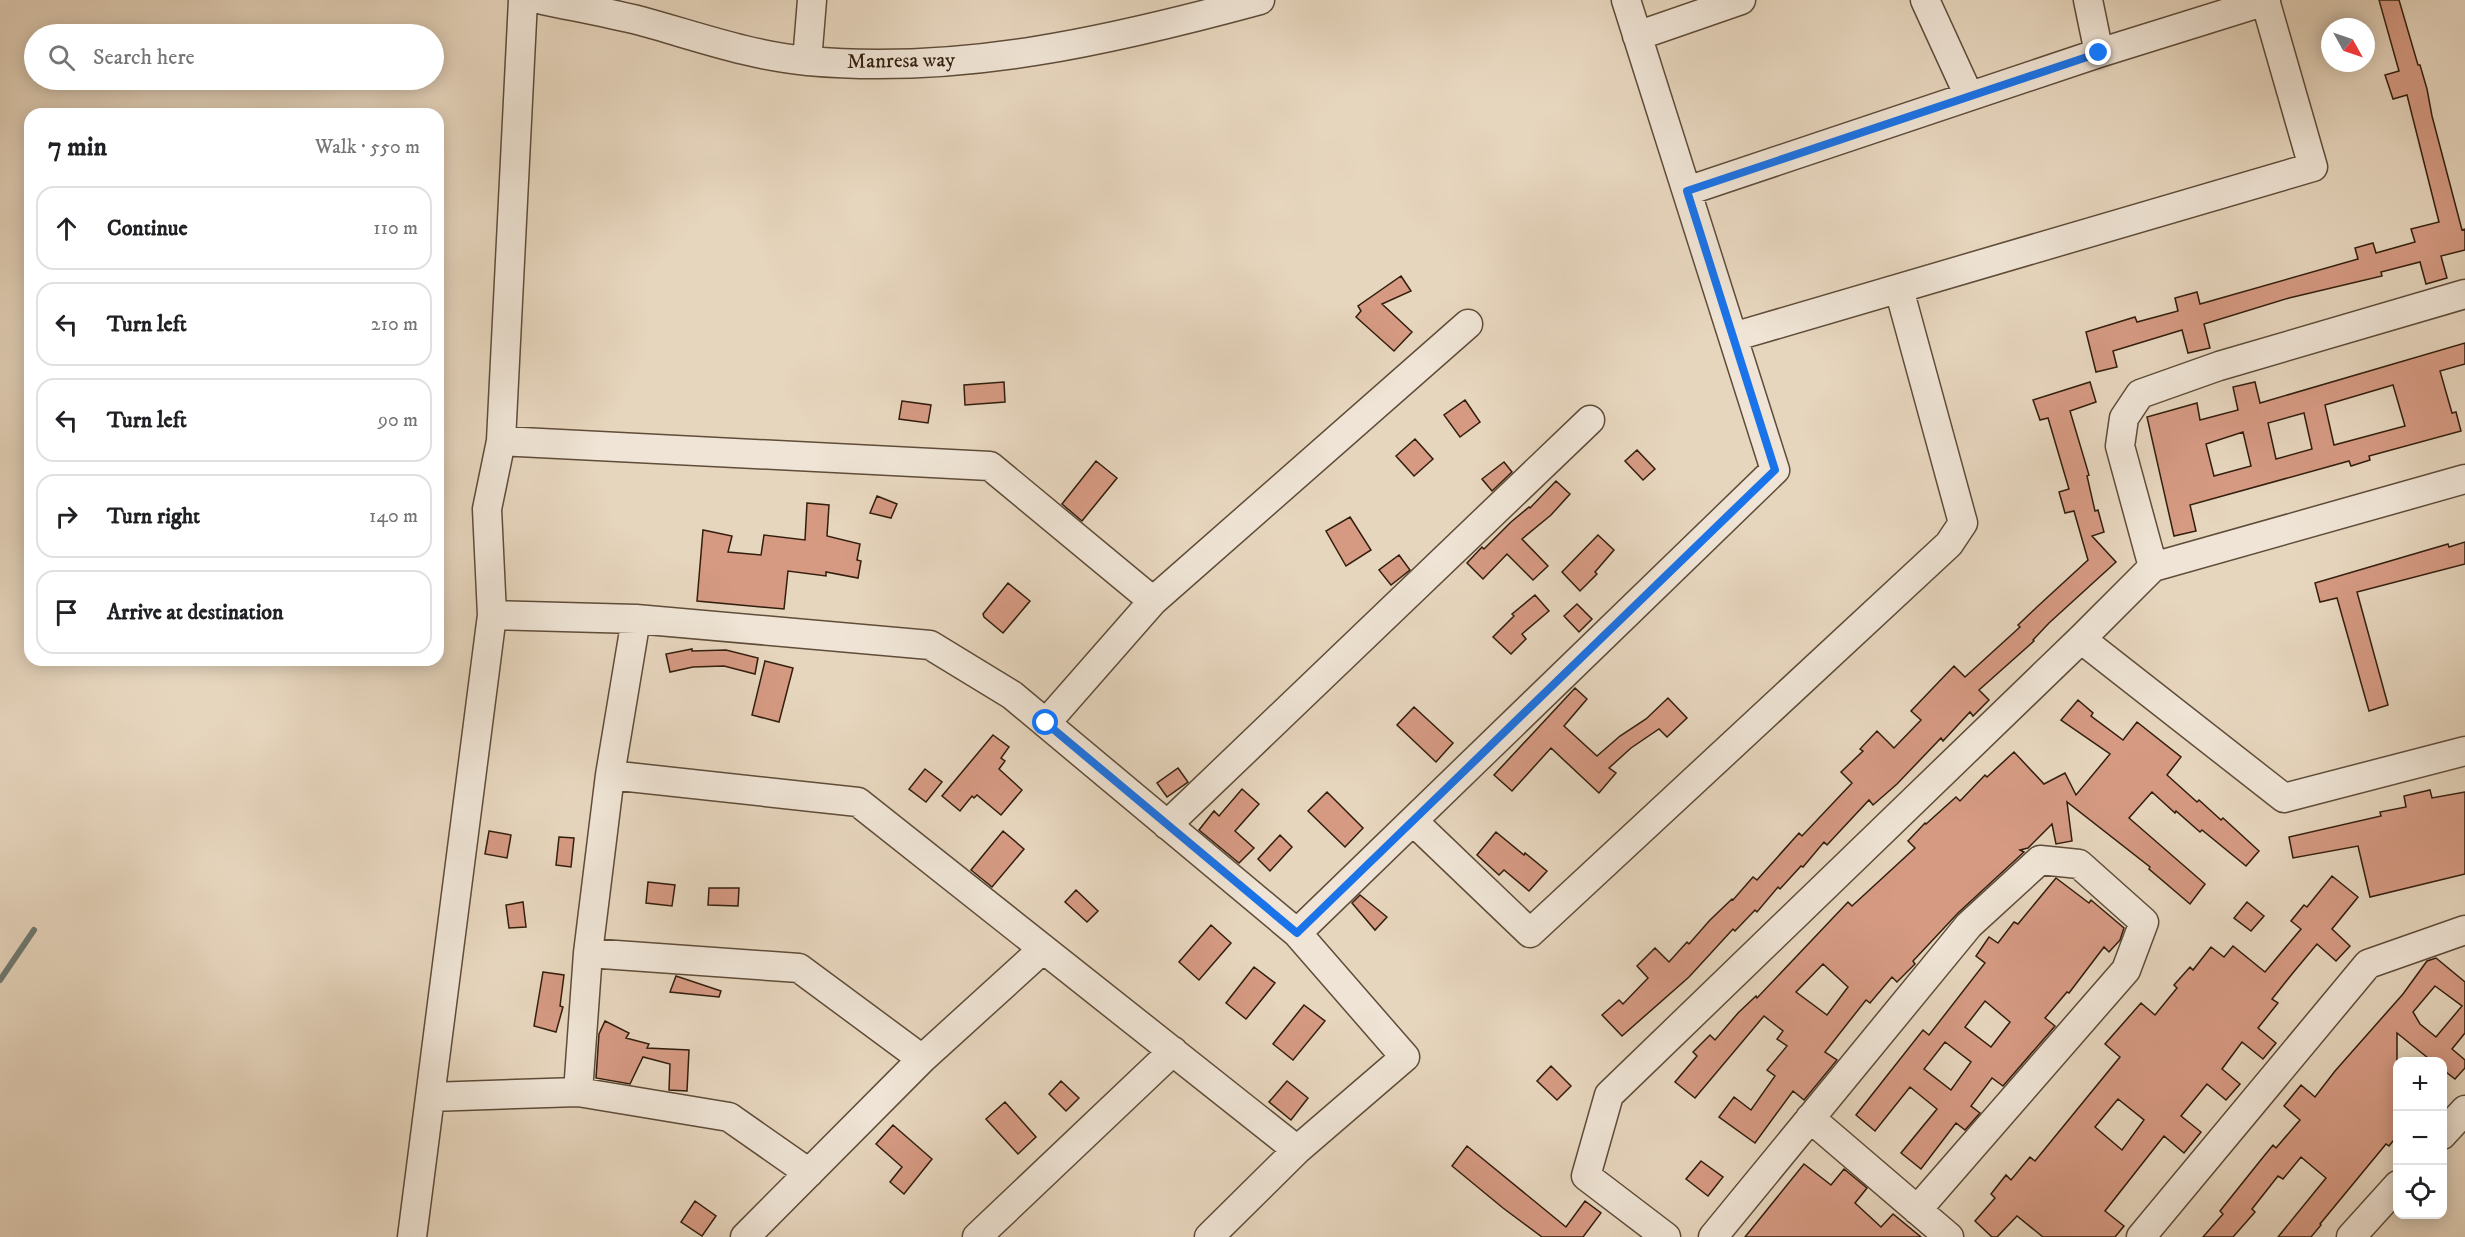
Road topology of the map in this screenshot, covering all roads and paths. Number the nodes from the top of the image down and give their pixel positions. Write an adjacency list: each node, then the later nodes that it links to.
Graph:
1 (523, 0): 20 (street)
2 (543, 0): 12 (street, Manresa way)
3 (812, 0): 12 (street)
4 (1260, 0): 12 (street, Manresa way)
5 (1626, 0): 10 (street)
6 (1741, 0): 10 (street)
7 (1925, 0): 13 (street)
8 (2088, 0): 11 (street)
9 (2265, 1): 11 (street); 15 (street)
10 (1637, 36): 14 (street)
11 (2099, 53): 13 (street)
12 (807, 61)
13 (1969, 96): 14 (street)
14 (1687, 191): 18 (street)
15 (1899, 289): 18 (street); 30 (street)
16 (2465, 294): 22 (street)
17 (1468, 324): 23 (street)
18 (1733, 338): 30 (street)
19 (1590, 420): 31 (street)
20 (501, 441): 23 (street); 24 (street)
21 (2465, 479): 22 (street)
22 (2153, 567): 26 (street)
23 (1153, 601): 27 (street)
24 (492, 615): 25 (street); 39 (street)
25 (636, 619): 27 (street); 29 (street)
26 (2081, 639): 28 (street); 51 (street)
27 (1046, 723): 31 (street)
28 (2465, 751)
29 (610, 775): 34 (street); 35 (street)
30 (1413, 821): 33 (street)
31 (1167, 825): 33 (street)
32 (2465, 930): 54 (street)
33 (1297, 933): 43 (street)
34 (1043, 948): 36 (street); 37 (street)
35 (588, 953): 37 (street); 38 (street)
36 (1173, 1051): 43 (street); 49 (street)
37 (922, 1059): 44 (street)
38 (578, 1092): 39 (street); 44 (street)
39 (430, 1097): 47 (street)
40 (2465, 1110): 42 (street)
41 (1810, 1118): 46 (street); 46 (street); 52 (street)
42 (2447, 1130)
43 (1298, 1150): 50 (street)
44 (809, 1173): 48 (street)
45 (2393, 1190): 55 (street)
46 (1917, 1210): 53 (street)
47 (412, 1237)
48 (745, 1237)
49 (977, 1237)
50 (1209, 1237)
51 (1666, 1237)
52 (1713, 1237)
53 (1949, 1237)
54 (2141, 1237)
55 (2351, 1237)

